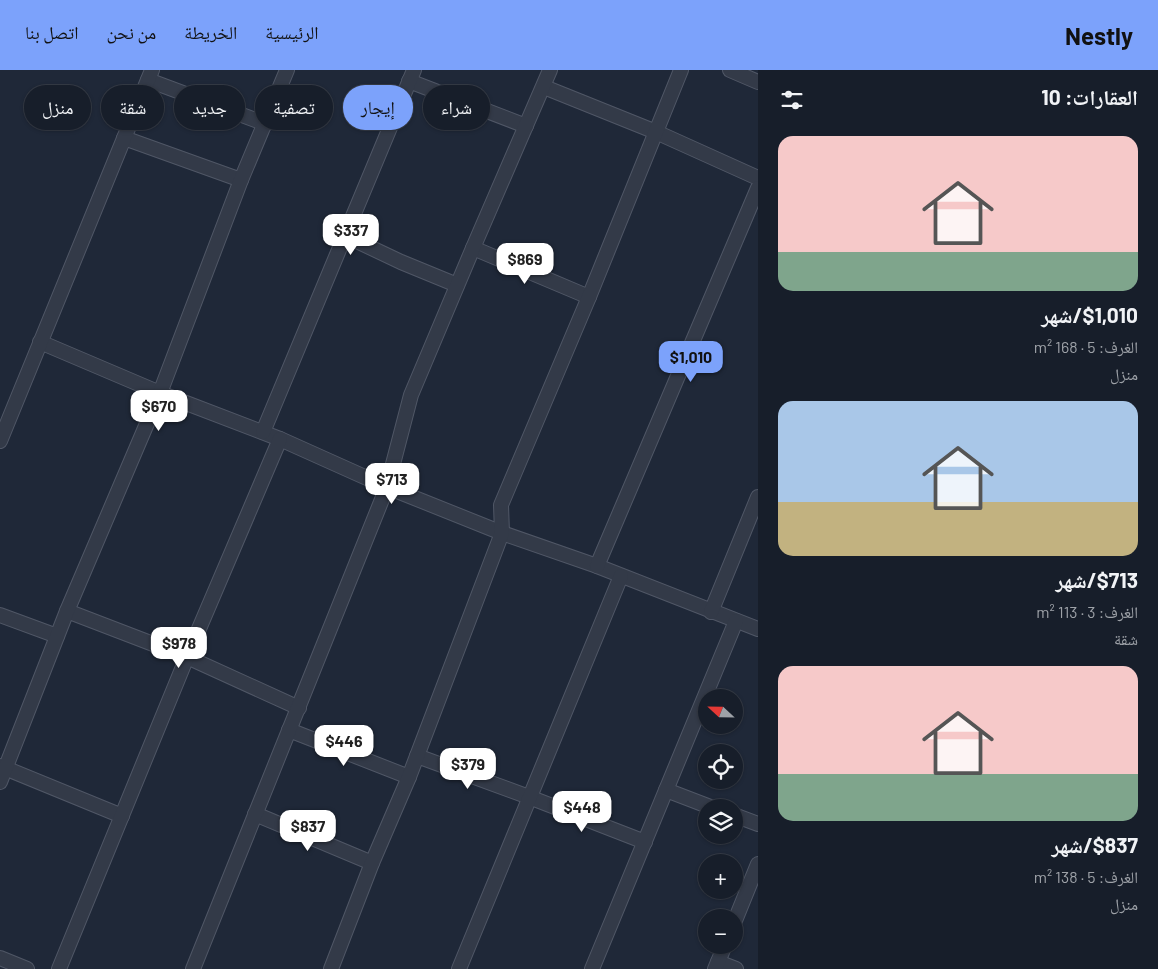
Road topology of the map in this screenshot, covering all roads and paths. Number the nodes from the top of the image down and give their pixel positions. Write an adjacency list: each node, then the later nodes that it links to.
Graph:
1 (287, 70): 8 (street)
2 (550, 70): 9 (street)
3 (681, 70): 13 (street)
4 (730, 70): 7 (street)
5 (150, 75): 10 (street); 14 (street)
6 (412, 76): 11 (street); 18 (street)
7 (758, 82)
8 (281, 85)
9 (544, 87): 11 (street); 13 (street)
10 (255, 119)
11 (526, 126): 19 (street)
12 (263, 130): 16 (street)
13 (656, 132): 15 (street); 21 (street)
14 (124, 138): 16 (street); 22 (street)
15 (758, 178)
16 (241, 180): 23 (street)
17 (758, 188): 30 (street)
18 (344, 235): 20 (street); 24 (street)
19 (472, 248): 20 (street); 21 (street)
20 (457, 285): 27 (street)
21 (589, 297): 29 (street)
22 (40, 342): 23 (street); 26 (street)
23 (160, 393): 24 (street); 32 (street)
24 (264, 432): 25 (street)
25 (280, 439): 27 (street); 38 (street)
26 (0, 441)
27 (387, 487): 29 (street); 39 (street)
28 (758, 496): 33 (street)
29 (502, 533): 30 (street); 41 (street)
30 (597, 566): 31 (street)
31 (621, 576): 33 (street); 46 (street)
32 (67, 610): 37 (street); 38 (street)
33 (711, 612): 35 (street)
34 (0, 614): 37 (street)
35 (736, 621): 36 (street); 45 (street)
36 (758, 629)
37 (57, 636): 42 (street)
38 (187, 656): 39 (street); 49 (street)
39 (299, 708): 40 (street)
40 (289, 730): 43 (street); 48 (street)
41 (417, 756): 43 (street); 46 (street)
42 (3, 767): 44 (street); 49 (street)
43 (409, 777): 53 (street)
44 (0, 782)
45 (666, 790): 47 (street); 52 (street)
46 (530, 797): 52 (street); 62 (street)
47 (698, 802)
48 (255, 814): 53 (street); 61 (street)
49 (122, 816): 60 (street)
50 (743, 818): 51 (street)
51 (758, 824)
52 (645, 842): 63 (street)
53 (372, 863): 58 (street)
54 (758, 864): 55 (street)
55 (740, 909)
56 (0, 958): 59 (street)
57 (716, 965): 64 (street)
58 (334, 968)
59 (27, 969)
60 (59, 969)
61 (193, 969)
62 (459, 969)
63 (592, 969)
64 (736, 969)

